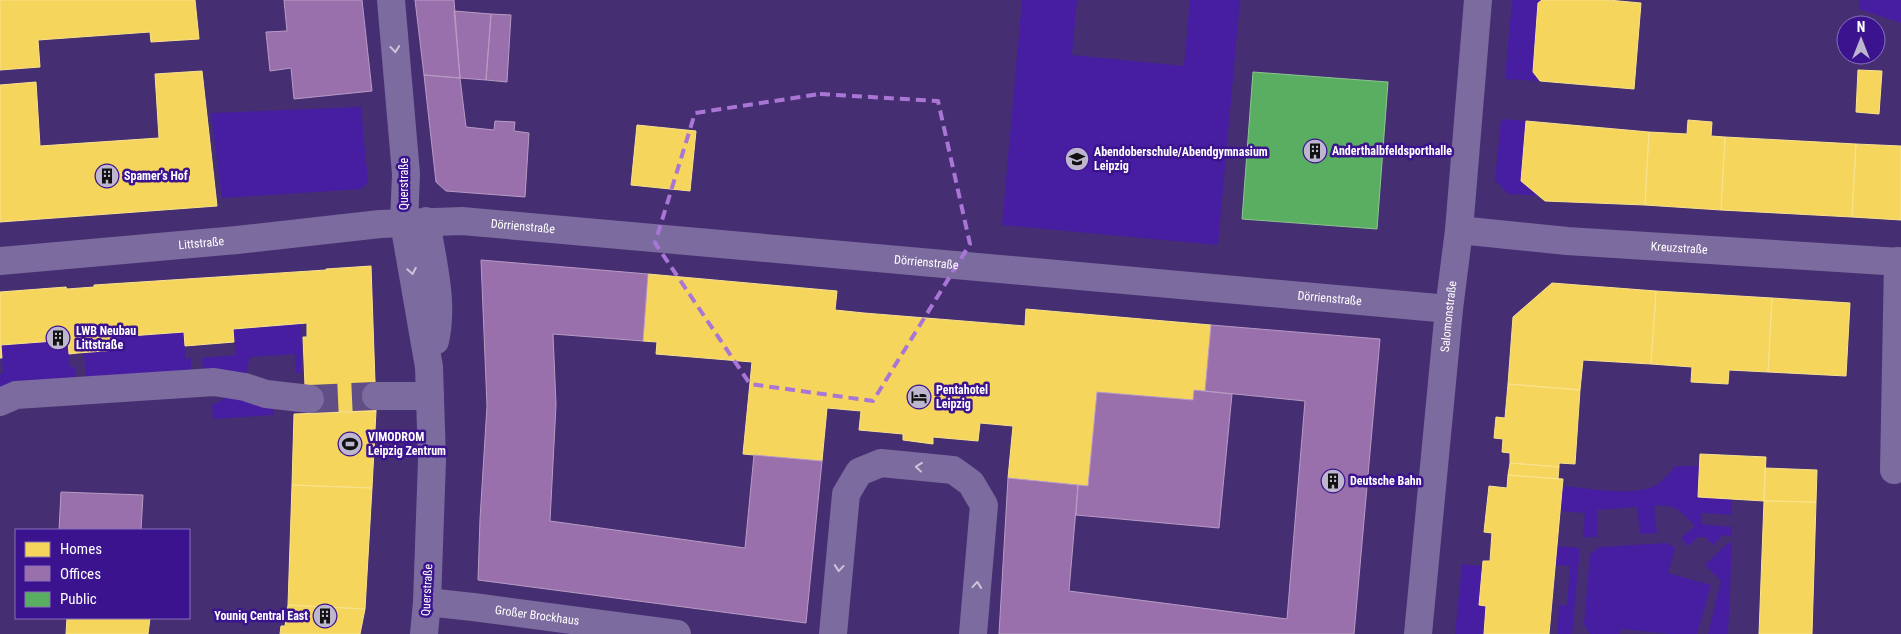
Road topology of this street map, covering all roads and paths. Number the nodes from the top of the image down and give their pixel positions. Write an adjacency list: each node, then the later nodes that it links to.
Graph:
1 (391, 0): 3 (street, Querstraße, one-way to 3)
2 (1478, 0): 4 (street, Salomonstraße)
3 (415, 222): 5 (street, Littstraße); 7 (street, Dörrienstraße); 9 (street, Querstraße)
4 (1459, 230): 6 (street, Kreuzstraße); 7 (street, Salomonstraße)
5 (0, 260)
6 (1899, 262): 12 (street)
7 (1449, 309): 18 (street, Salomonstraße)
8 (376, 396): 9 (street)
9 (430, 396): 13 (street, Querstraße)
10 (310, 399): 11 (street)
11 (0, 402)
12 (1894, 470)
13 (427, 602): 14 (street, Querstraße); 15 (street, Großer Brockhaus)
14 (424, 634)
15 (678, 634)
16 (833, 634): 17 (street, one-way to 16)
17 (973, 634)
18 (1418, 634)

